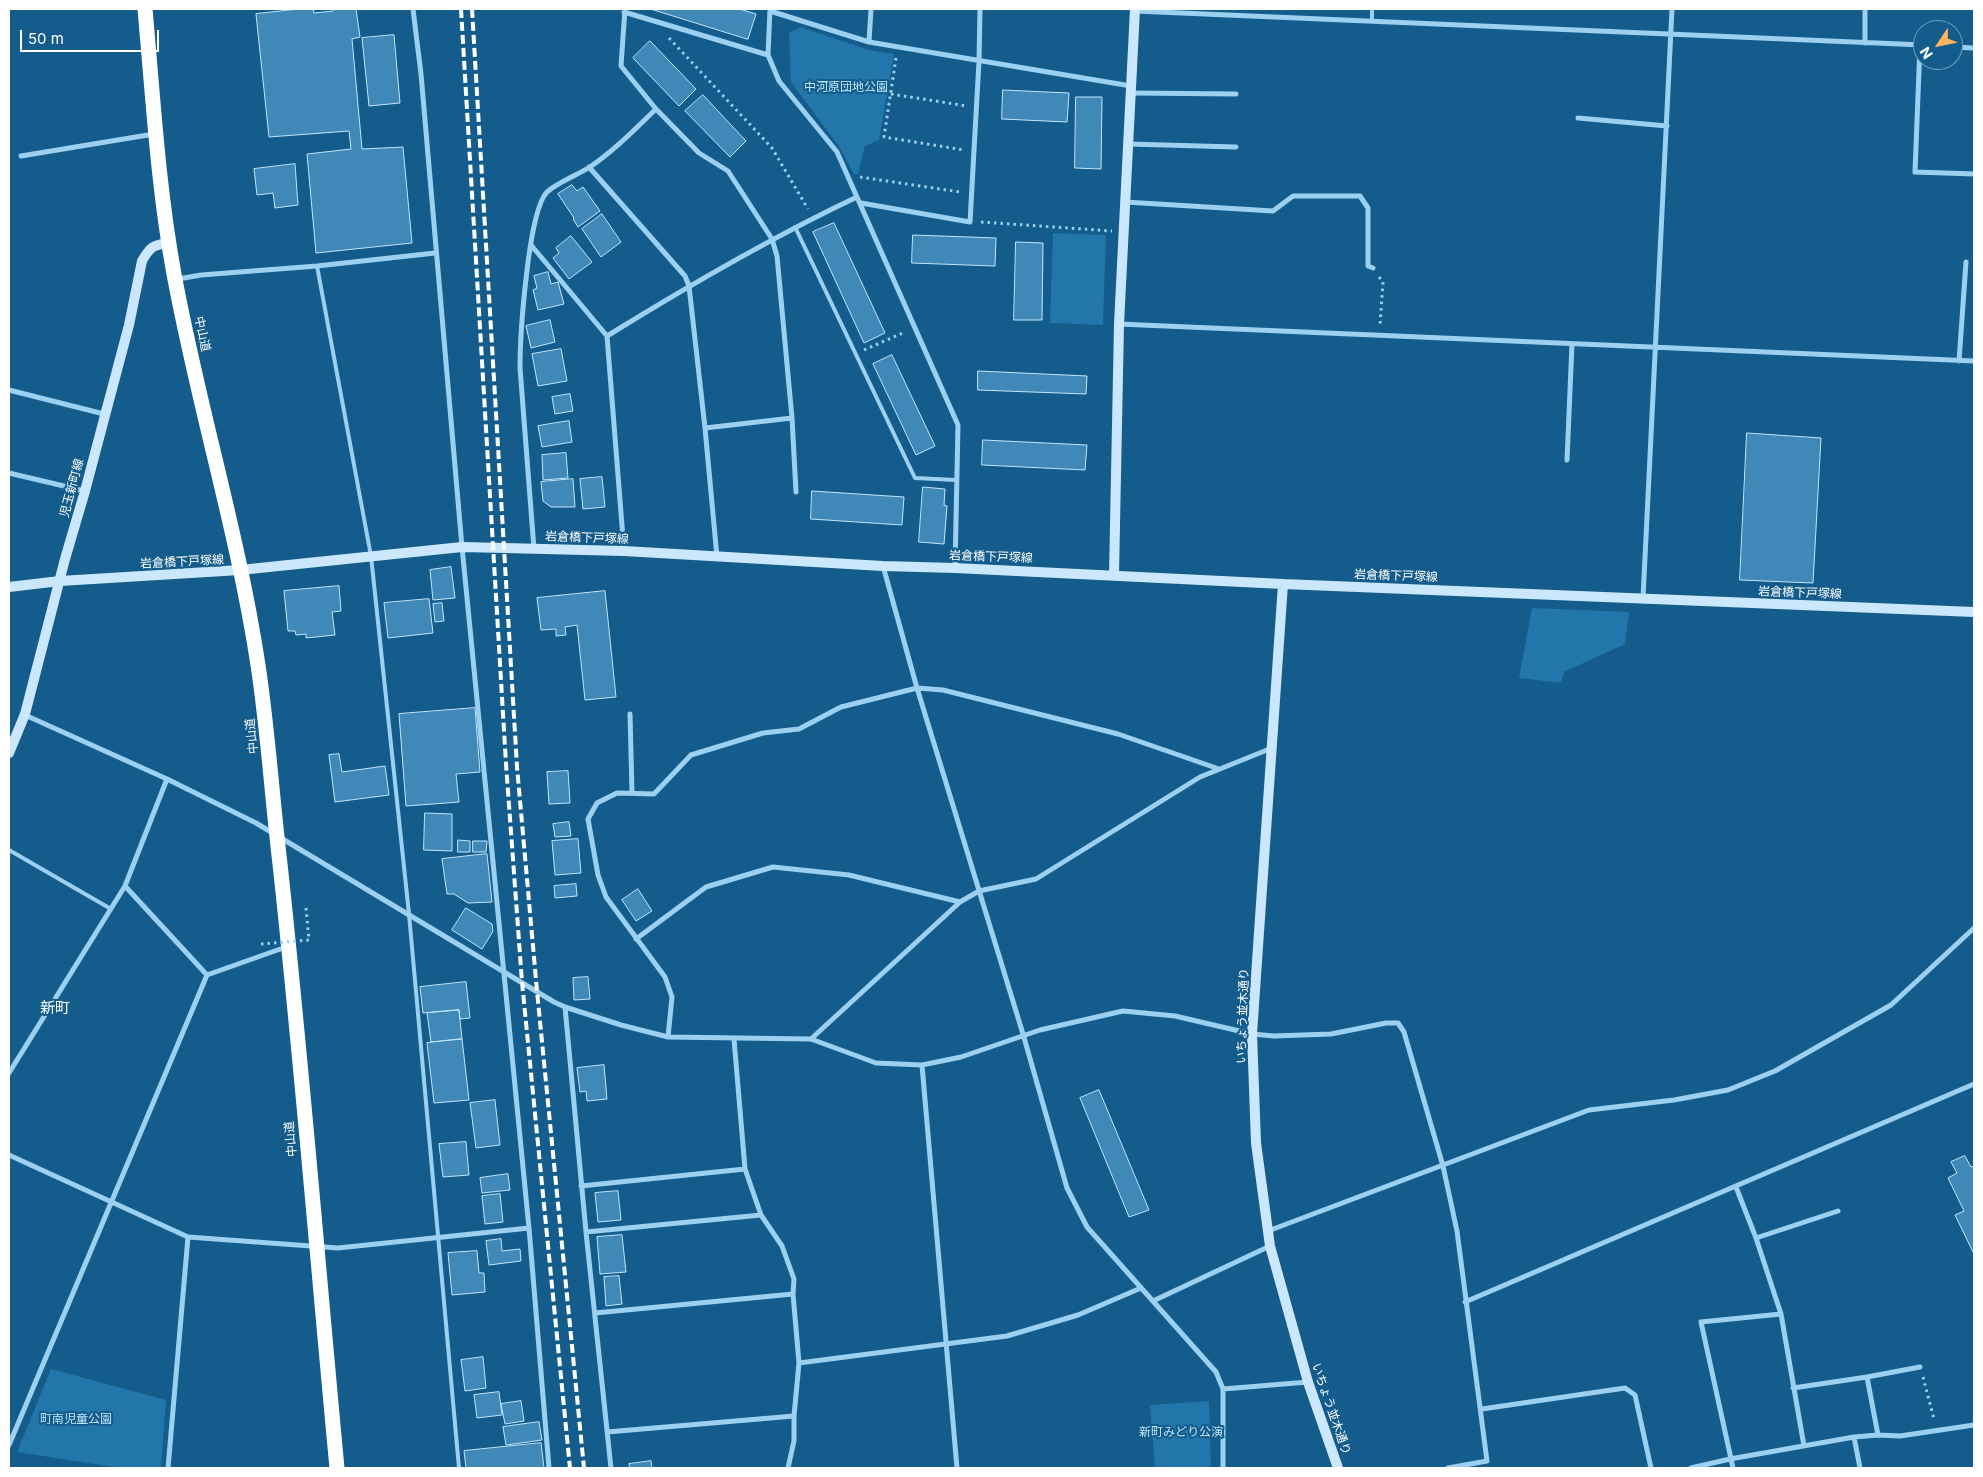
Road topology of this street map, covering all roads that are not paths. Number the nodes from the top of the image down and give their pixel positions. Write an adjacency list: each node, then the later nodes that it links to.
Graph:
1 (145, 9): 24 (highway, 中山道)
2 (413, 9): 37 (street)
3 (871, 9): 13 (street)
4 (980, 9): 17 (street)
5 (1372, 9): 11 (lane)
6 (1672, 9): 12 (street)
7 (1865, 9): 14 (street)
8 (624, 10): 16 (street); 21 (street)
9 (770, 10): 13 (street); 16 (street)
10 (1135, 10): 11 (street); 19 (street)
11 (1372, 21): 12 (street)
12 (1672, 35): 14 (street); 23 (street)
13 (869, 42): 17 (street)
14 (1865, 43): 15 (street)
15 (1913, 45)
16 (768, 55): 30 (street)
17 (979, 61): 19 (street); 32 (street)
18 (1921, 70): 29 (street)
19 (1131, 89): 20 (street); 25 (street)
20 (1236, 94)
21 (656, 109): 28 (street); 34 (street)
22 (1578, 118): 23 (street)
23 (1667, 126): 46 (street)
24 (156, 134): 27 (street); 35 (highway, 中山道)
25 (1128, 144): 26 (street); 31 (street)
26 (1236, 147)
27 (21, 156)
28 (589, 167): 36 (street); 42 (street)
29 (1974, 174)
30 (857, 197): 32 (street); 33 (street)
31 (1125, 202): 40 (street); 43 (street)
32 (861, 204): 55 (street)
33 (795, 227): 34 (street); 55 (lane)
34 (772, 239): 42 (street); 51 (street)
35 (168, 243): 41 (highway, 中山道); 50 (street, 児玉新町線)
36 (531, 245): 44 (street); 59 (street)
37 (435, 254): 39 (street); 58 (street)
38 (1966, 262): 47 (street)
39 (317, 266): 41 (street); 61 (lane)
40 (1373, 268)
41 (175, 280): 65 (highway, 中山道)
42 (689, 286): 44 (street); 52 (street)
43 (1119, 324): 45 (street); 66 (street)
44 (607, 336): 60 (street)
45 (1572, 344): 46 (street); 53 (street)
46 (1656, 348): 47 (street); 70 (street)
47 (1959, 361): 48 (street)
48 (1974, 361)
49 (9, 390): 50 (street)
50 (104, 414): 56 (street, 児玉新町線)
51 (792, 418): 52 (street); 57 (street)
52 (705, 428): 62 (street)
53 (1567, 460)
54 (9, 473): 56 (street)
55 (956, 480): 64 (street)
56 (85, 491): 67 (street, 児玉新町線)
57 (796, 492)
58 (462, 547): 59 (street, 岩倉橋下戸塚線); 61 (street, 岩倉橋下戸塚線); 90 (street)
59 (534, 549): 60 (street, 岩倉橋下戸塚線)
60 (624, 551): 62 (street, 岩倉橋下戸塚線)
61 (371, 556): 65 (street, 岩倉橋下戸塚線); 86 (lane)
62 (717, 557): 63 (street, 岩倉橋下戸塚線)
63 (883, 566): 64 (street, 岩倉橋下戸塚線); 72 (street)
64 (955, 568): 66 (street, 岩倉橋下戸塚線)
65 (240, 570): 67 (street, 岩倉橋下戸塚線); 80 (highway, 中山道)
66 (1114, 575): 68 (street, 岩倉橋下戸塚線)
67 (60, 581): 69 (street, 岩倉橋下戸塚線); 73 (street, 児玉新町線)
68 (1283, 584): 70 (street, 岩倉橋下戸塚線); 75 (street, いちょう並木通り)
69 (9, 587)
70 (1643, 599): 71 (street, 岩倉橋下戸塚線)
71 (1974, 612)
72 (917, 688): 77 (street); 79 (street); 83 (street)
73 (25, 714): 76 (street, 児玉新町線); 78 (street)
74 (630, 714): 79 (street)
75 (1273, 748): 77 (street); 94 (street, いちょう並木通り)
76 (9, 753)
77 (1219, 769): 83 (street)
78 (167, 779): 80 (street); 82 (street)
79 (632, 793): 88 (street)
80 (276, 834): 86 (street); 89 (highway, 中山道)
81 (9, 850): 85 (lane)
82 (125, 886): 85 (street); 91 (street)
83 (979, 891): 84 (street); 93 (street)
84 (960, 902): 88 (street); 97 (street)
85 (111, 909): 99 (street)
86 (410, 914): 90 (street); 113 (lane)
87 (1974, 928): 102 (street)
88 (636, 939): 95 (street)
89 (288, 946): 91 (street); 116 (highway, 中山道)
90 (505, 970): 92 (street); 109 (street)
91 (207, 975): 106 (street)
92 (565, 1007): 95 (street); 104 (street)
93 (1023, 1034): 94 (street); 98 (street); 117 (street)
94 (1252, 1034): 102 (street); 110 (street, いちょう並木通り)
95 (668, 1037): 96 (street)
96 (734, 1039): 97 (street); 103 (street)
97 (811, 1039): 98 (street)
98 (922, 1065): 123 (street)
99 (9, 1073)
100 (1974, 1084): 105 (street)
101 (9, 1154): 106 (street)
102 (1443, 1166): 110 (street); 120 (street)
103 (745, 1169): 104 (street); 108 (street)
104 (581, 1186): 111 (street)
105 (1736, 1187): 114 (street); 120 (street)
106 (111, 1201): 112 (street); 136 (street)
107 (1838, 1211): 114 (street)
108 (761, 1215): 111 (street); 118 (street)
109 (529, 1228): 113 (street); 142 (street)
110 (1268, 1231): 115 (street, いちょう並木通り)
111 (586, 1232): 121 (street)
112 (188, 1237): 116 (street); 139 (street)
113 (437, 1237): 116 (street); 141 (lane)
114 (1756, 1238): 122 (street)
115 (1270, 1246): 119 (street); 127 (street, いちょう並木通り)
116 (316, 1247): 140 (highway, 中山道)
117 (1141, 1288): 119 (street); 123 (street)
118 (793, 1294): 121 (street); 124 (street)
119 (1153, 1300): 129 (street)
120 (1465, 1302): 130 (street)
121 (595, 1313): 133 (street)
122 (1781, 1314): 128 (street); 138 (street)
123 (947, 1343): 124 (street); 145 (street)
124 (799, 1363): 131 (street)
125 (1920, 1367): 126 (street)
126 (1867, 1377): 128 (street); 134 (street)
127 (1308, 1382): 129 (street); 147 (street, いちょう並木通り)
128 (1793, 1388): 137 (street)
129 (1223, 1389): 146 (street)
130 (1482, 1409): 148 (street); 149 (street)
131 (794, 1416): 133 (street); 144 (street)
132 (1974, 1426): 134 (street)
133 (607, 1432): 143 (street)
134 (1878, 1435): 135 (street)
135 (1854, 1437): 137 (street); 152 (street)
136 (9, 1444)
137 (1804, 1446): 138 (street)
138 (1730, 1459): 150 (street); 151 (street)
139 (168, 1468)
140 (337, 1468)
141 (459, 1468)
142 (550, 1468)
143 (611, 1468)
144 (788, 1468)
145 (957, 1468)
146 (1223, 1468)
147 (1338, 1468)
148 (1448, 1468)
149 (1651, 1468)
150 (1690, 1468)
151 (1732, 1468)
152 (1860, 1468)

